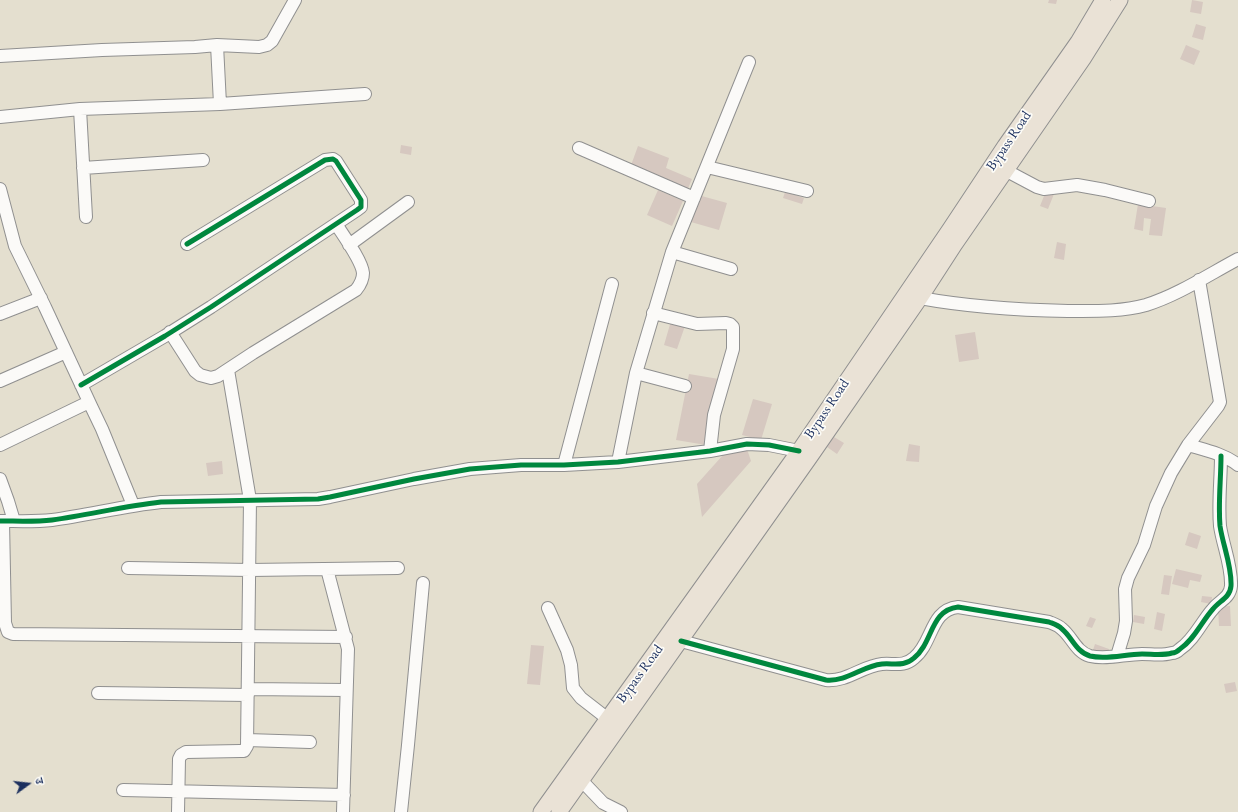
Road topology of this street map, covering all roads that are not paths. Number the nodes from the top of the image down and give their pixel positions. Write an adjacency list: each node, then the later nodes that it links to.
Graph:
1 (295, 0): 4 (street)
2 (1103, 0): 45 (main road, Bypass Road)
3 (1120, 0): 15 (main road, Bypass Road)
4 (217, 45): 5 (street); 8 (street)
5 (0, 56)
6 (749, 62): 13 (street)
7 (365, 94): 8 (street)
8 (220, 104): 9 (street)
9 (80, 109): 10 (street); 14 (street)
10 (0, 117)
11 (579, 148): 18 (street)
12 (203, 160): 14 (street)
13 (707, 167): 17 (street); 18 (street)
14 (83, 168): 21 (street)
15 (1005, 170): 19 (street); 31 (main road, Bypass Road)
16 (0, 189): 30 (street)
17 (807, 191)
18 (694, 198): 25 (street)
19 (1149, 201)
20 (408, 202): 24 (street)
21 (86, 217)
22 (336, 224): 23 (street); 24 (street); 34 (street)
23 (186, 244)
24 (349, 245): 36 (street)
25 (672, 252): 27 (street); 32 (street)
26 (1238, 259): 28 (street)
27 (731, 268)
28 (1199, 280): 31 (street); 43 (street)
29 (612, 284): 48 (street)
30 (41, 298): 33 (street); 35 (street)
31 (920, 298): 62 (main road, Bypass Road)
32 (653, 313): 37 (street); 44 (street)
33 (0, 314)
34 (170, 332): 36 (street); 39 (street)
35 (66, 352): 38 (street); 39 (street)
36 (228, 370): 51 (street)
37 (636, 373): 40 (street); 47 (street)
38 (0, 381)
39 (81, 385): 41 (street)
40 (685, 386)
41 (89, 402): 42 (street); 52 (street)
42 (0, 445)
43 (1188, 445): 46 (street); 63 (street)
44 (710, 451): 45 (street); 47 (street)
45 (798, 451): 67 (main road, Bypass Road)
46 (1222, 456): 49 (street); 63 (street)
47 (618, 462): 48 (street)
48 (564, 465): 51 (street)
49 (1238, 466)
50 (0, 479): 53 (street)
51 (250, 500): 52 (street); 56 (street)
52 (133, 505): 53 (street)
53 (5, 521): 60 (street)
54 (128, 568): 56 (street)
55 (398, 568): 57 (street)
56 (250, 570): 57 (street); 60 (street)
57 (327, 570): 61 (street)
58 (423, 584): 76 (street)
59 (548, 608): 67 (street)
60 (249, 637): 61 (street); 65 (street)
61 (346, 637): 64 (street)
62 (681, 641): 63 (street); 70 (main road, Bypass Road)
63 (1117, 656)
64 (346, 690): 65 (street); 73 (street)
65 (248, 692): 66 (street); 68 (street)
66 (98, 693)
67 (608, 719): 77 (main road, Bypass Road)
68 (247, 740): 69 (street); 72 (street)
69 (310, 742)
70 (582, 780): 78 (main road, Bypass Road); 79 (street)
71 (123, 790): 72 (street)
72 (178, 791): 73 (street); 74 (street)
73 (344, 795): 75 (street)
74 (178, 812)
75 (344, 812)
76 (401, 812)
77 (541, 812)
78 (559, 812)
79 (621, 812)

